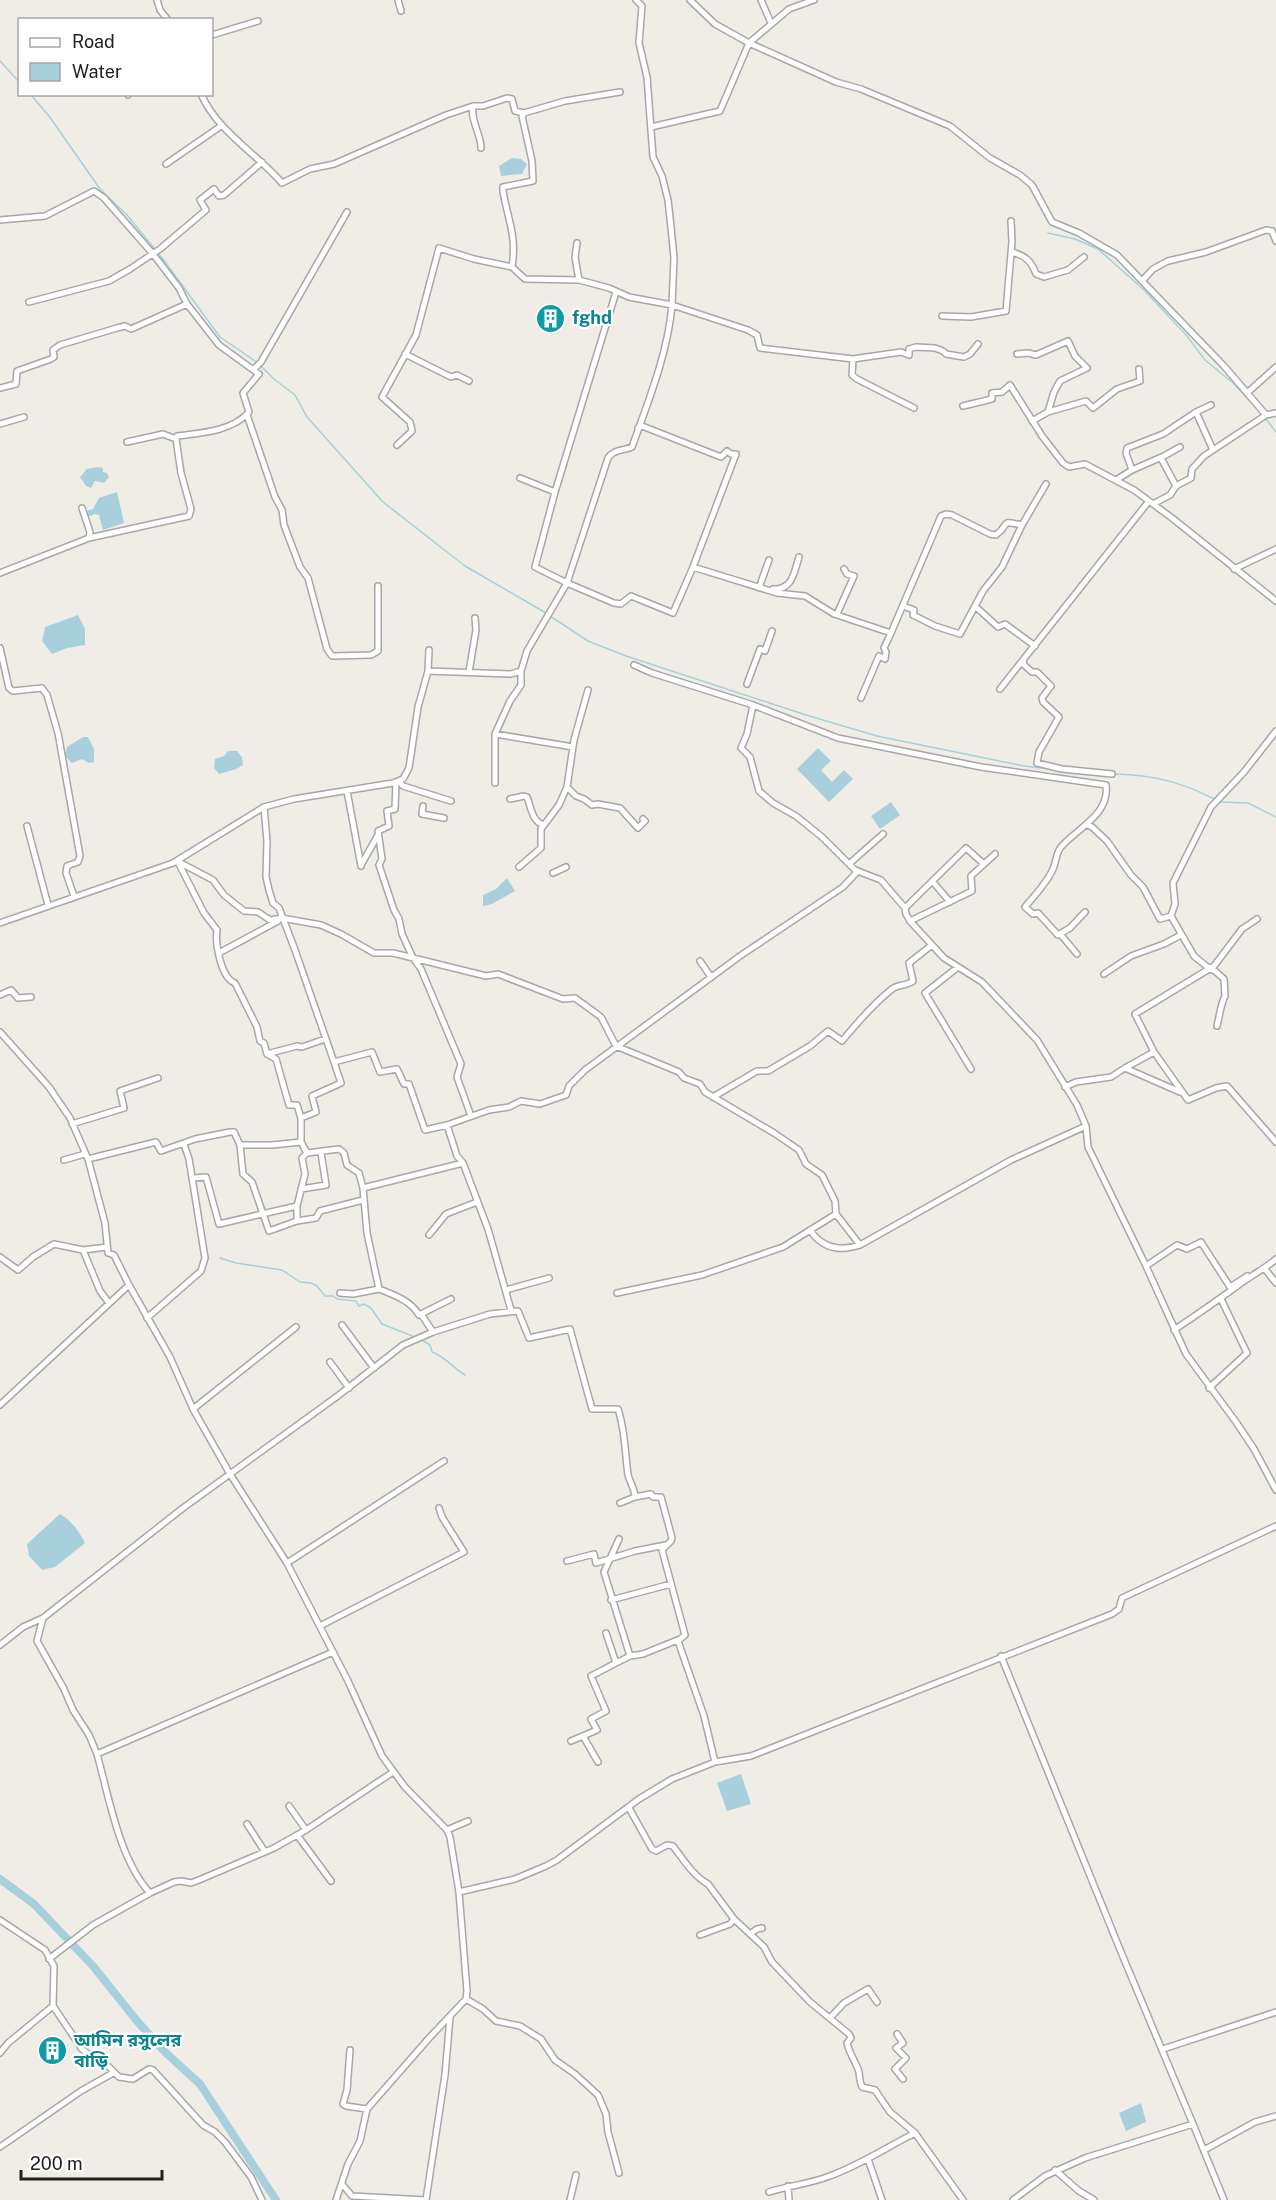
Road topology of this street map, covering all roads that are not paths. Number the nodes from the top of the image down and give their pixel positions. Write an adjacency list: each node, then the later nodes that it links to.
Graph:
1 (157, 0): 8 (street)
2 (398, 0): 7 (street)
3 (636, 0): 18 (street)
4 (690, 0): 12 (street)
5 (761, 0): 10 (street)
6 (814, 0): 10 (street)
7 (401, 11)
8 (166, 18)
9 (258, 21): 11 (street)
10 (771, 23): 12 (street)
11 (213, 35)
12 (749, 43): 18 (street); 32 (street)
13 (620, 92): 16 (street)
14 (202, 96): 17 (street)
15 (473, 105): 16 (street); 19 (street); 20 (street)
16 (524, 113): 30 (street)
17 (221, 126): 20 (street); 21 (street)
18 (651, 127): 36 (street)
19 (481, 148)
20 (262, 162): 27 (street)
21 (166, 164)
22 (347, 212): 43 (street)
23 (0, 220): 27 (street)
24 (1011, 220): 28 (street)
25 (1276, 241): 32 (street)
26 (576, 243): 31 (street)
27 (155, 252): 34 (street); 35 (street)
28 (1012, 252): 29 (street); 37 (street)
29 (1084, 257)
30 (512, 267): 31 (street); 39 (street)
31 (579, 280): 33 (street)
32 (1142, 281): 47 (street)
33 (616, 292): 36 (street); 71 (street)
34 (29, 302)
35 (187, 304): 43 (street); 46 (street)
36 (672, 305): 41 (street); 59 (street)
37 (942, 316)
38 (978, 344): 41 (street)
39 (405, 354): 45 (street); 62 (street)
40 (1017, 354): 51 (street)
41 (853, 359): 50 (street)
42 (1276, 367): 47 (street)
43 (254, 369): 54 (street)
44 (1139, 369): 51 (street)
45 (469, 381)
46 (0, 388)
47 (1247, 393): 55 (street)
48 (1211, 405): 52 (street)
49 (963, 406): 57 (street)
50 (914, 408)
51 (1048, 412): 57 (street)
52 (1196, 412): 64 (street); 66 (street)
53 (1276, 413): 55 (street)
54 (247, 415): 60 (street); 85 (street)
55 (1266, 415): 64 (street)
56 (24, 417): 58 (street)
57 (1032, 421): 68 (street)
58 (0, 424)
59 (638, 428): 80 (street); 84 (street)
60 (176, 439): 61 (street); 76 (street)
61 (127, 442)
62 (397, 445)
63 (1180, 447): 65 (street)
64 (1213, 450): 70 (street)
65 (1161, 458): 66 (street); 70 (street)
66 (1132, 470): 68 (street)
67 (520, 478): 71 (street)
68 (1116, 480): 72 (street)
69 (1046, 484): 75 (street)
70 (1176, 486): 72 (street)
71 (555, 492): 84 (street)
72 (1151, 503): 74 (street); 82 (street); 95 (street)
73 (82, 508): 76 (street)
74 (1132, 523)
75 (1022, 525): 89 (street); 90 (street)
76 (89, 538): 83 (street)
77 (1276, 549): 82 (street)
78 (799, 557): 87 (street)
79 (770, 560): 86 (street)
80 (693, 567): 84 (street); 86 (street)
81 (844, 569): 91 (street)
82 (1234, 569): 88 (street)
83 (0, 573)
84 (567, 583): 101 (street)
85 (378, 586)
86 (759, 588): 87 (street)
87 (770, 591): 91 (street)
88 (1276, 601)
89 (903, 606): 90 (street); 94 (street)
90 (976, 607): 95 (street)
91 (837, 614): 94 (street)
92 (475, 618): 102 (street)
93 (772, 631): 103 (street)
94 (891, 633): 106 (street)
95 (1035, 646): 98 (street)
96 (0, 648): 136 (street)
97 (429, 650): 100 (street)
98 (1024, 658): 104 (street); 111 (street)
99 (634, 665): 107 (street)
100 (428, 671): 102 (street); 112 (street)
101 (521, 671): 102 (street); 109 (street)
102 (469, 672)
103 (747, 684)
104 (1000, 689)
105 (588, 690): 110 (street)
106 (861, 698)
107 (753, 705): 123 (street); 129 (street)
108 (1276, 731): 141 (street)
109 (495, 734): 110 (street); 113 (street)
110 (573, 747): 114 (street)
111 (1112, 774)
112 (397, 781): 115 (street); 117 (street); 126 (street)
113 (495, 783)
114 (567, 787): 121 (street); 122 (street)
115 (347, 791): 119 (street); 126 (street)
116 (510, 799): 122 (street)
117 (451, 801)
118 (423, 806): 120 (street)
119 (264, 807): 128 (street); 142 (street)
120 (444, 818)
121 (643, 819)
122 (544, 825): 131 (street)
123 (1087, 825): 141 (street); 146 (street)
124 (27, 826): 138 (street)
125 (882, 834): 129 (street)
126 (378, 835): 151 (street)
127 (995, 854): 130 (street)
128 (177, 861): 136 (street); 142 (street); 149 (street)
129 (849, 864): 133 (street)
130 (984, 864): 135 (street); 137 (street)
131 (519, 867)
132 (566, 867): 134 (street)
133 (858, 871): 139 (street); 156 (street)
134 (553, 873)
135 (933, 882): 137 (street); 139 (street)
136 (74, 896): 138 (street)
137 (950, 902): 144 (street)
138 (48, 905): 145 (street)
139 (905, 908): 144 (street)
140 (1084, 912): 146 (street)
141 (1171, 916): 147 (street)
142 (282, 918): 149 (street); 151 (street); 161 (street)
143 (1257, 919): 154 (street)
144 (910, 921): 148 (street)
145 (0, 923)
146 (1061, 935): 150 (street)
147 (1181, 935): 154 (street); 155 (street)
148 (932, 945): 153 (street); 171 (street)
149 (219, 953): 164 (street)
150 (1077, 954)
151 (412, 958): 162 (street); 172 (street)
152 (700, 961): 156 (street)
153 (958, 967): 167 (street); 169 (street)
154 (1210, 969): 159 (street); 163 (street)
155 (1104, 974)
156 (711, 977): 162 (street)
157 (0, 995): 158 (street)
158 (31, 997)
159 (1217, 1026)
160 (0, 1032): 174 (street)
161 (325, 1039): 164 (street); 165 (street)
162 (616, 1046): 171 (street); 172 (street)
163 (1154, 1052): 166 (street); 170 (street)
164 (267, 1054): 173 (street)
165 (334, 1062): 173 (street); 175 (street)
166 (1125, 1068): 169 (street); 170 (street)
167 (971, 1069)
168 (158, 1078): 174 (street)
169 (1065, 1087): 176 (street)
170 (1181, 1093): 178 (street)
171 (712, 1097): 193 (street)
172 (471, 1116): 175 (street)
173 (301, 1118): 177 (street)
174 (72, 1124): 183 (street)
175 (447, 1125): 185 (street)
176 (1086, 1126): 197 (street); 202 (street)
177 (301, 1142): 180 (street); 181 (street)
178 (1276, 1142)
179 (184, 1144): 180 (street); 183 (street); 186 (street)
180 (240, 1145): 192 (street)
181 (307, 1153): 182 (street); 188 (street)
182 (321, 1153): 187 (street); 188 (street)
183 (87, 1156): 184 (street); 198 (street)
184 (64, 1160)
185 (463, 1163): 187 (street); 190 (street)
186 (193, 1178): 192 (street); 217 (street)
187 (363, 1188): 189 (street)
188 (301, 1189): 191 (street)
189 (363, 1200): 194 (street); 208 (street)
190 (477, 1202): 196 (street); 209 (street)
191 (297, 1206): 192 (street); 194 (street)
192 (264, 1214): 194 (street)
193 (836, 1214): 195 (street); 197 (street)
194 (297, 1221)
195 (810, 1230): 197 (street); 211 (street)
196 (429, 1235)
197 (860, 1245)
198 (107, 1247): 199 (street); 207 (street)
199 (83, 1250): 200 (street); 214 (street)
200 (0, 1257)
201 (1276, 1259): 203 (street)
202 (1146, 1266): 205 (street); 220 (street)
203 (1265, 1269): 205 (street); 206 (street)
204 (549, 1278): 209 (street)
205 (1245, 1280): 213 (street)
206 (1276, 1283)
207 (129, 1284): 214 (street); 217 (street)
208 (379, 1289): 210 (street); 216 (street)
209 (506, 1290): 215 (street)
210 (340, 1293)
211 (617, 1293)
212 (451, 1299): 216 (street)
213 (1221, 1299): 220 (street); 225 (street)
214 (109, 1303): 226 (street)
215 (511, 1310): 221 (street); 231 (street)
216 (421, 1314): 221 (street)
217 (147, 1318): 227 (street)
218 (342, 1325): 223 (street)
219 (296, 1327): 227 (street)
220 (1174, 1330): 225 (street)
221 (433, 1332): 223 (street)
222 (330, 1362): 224 (street)
223 (374, 1368): 224 (street)
224 (348, 1388): 229 (street)
225 (1209, 1388): 230 (street)
226 (0, 1405)
227 (193, 1409): 229 (street)
228 (444, 1461): 239 (street)
229 (230, 1474): 239 (street); 242 (street)
230 (1276, 1490)
231 (635, 1497): 232 (street); 236 (street)
232 (620, 1503)
233 (439, 1508): 243 (street)
234 (1276, 1526): 249 (street)
235 (619, 1539): 237 (street)
236 (668, 1545): 237 (street); 240 (street)
237 (611, 1558): 238 (street); 241 (street)
238 (567, 1562)
239 (287, 1563): 243 (street)
240 (671, 1584): 241 (street); 245 (street)
241 (611, 1600): 248 (street)
242 (43, 1618): 246 (street); 253 (street)
243 (320, 1626): 247 (street)
244 (606, 1633): 250 (street)
245 (681, 1639): 248 (street); 255 (street)
246 (0, 1645)
247 (333, 1652): 253 (street); 256 (street)
248 (630, 1656): 250 (street)
249 (1001, 1656): 255 (street); 281 (street)
250 (616, 1663): 251 (street)
251 (583, 1736): 252 (street); 254 (street)
252 (571, 1741)
253 (97, 1754): 267 (street)
254 (598, 1762)
255 (715, 1762): 258 (street)
256 (393, 1772): 261 (street); 262 (street)
257 (289, 1806): 261 (street)
258 (628, 1808): 266 (street); 268 (street)
259 (468, 1821): 262 (street)
260 (247, 1824): 264 (street)
261 (306, 1830): 263 (street)
262 (447, 1830): 266 (street)
263 (297, 1835): 264 (street); 265 (street)
264 (265, 1852): 267 (street)
265 (331, 1881)
266 (459, 1892): 274 (street)
267 (150, 1893): 273 (street)
268 (734, 1919): 271 (street); 272 (street)
269 (0, 1920): 273 (street)
270 (762, 1928): 272 (street)
271 (700, 1935)
272 (750, 1935): 279 (street)
273 (49, 1959): 276 (street)
274 (466, 1999): 278 (street); 294 (street)
275 (877, 2002): 279 (street)
276 (53, 2006): 283 (street); 284 (street)
277 (1276, 2012): 281 (street)
278 (450, 2017): 286 (street); 301 (street)
279 (830, 2018): 289 (street)
280 (897, 2034): 285 (street)
281 (1163, 2049): 288 (street)
282 (351, 2050): 286 (street)
283 (0, 2053)
284 (113, 2073): 290 (street); 299 (street)
285 (903, 2079)
286 (367, 2109): 296 (street)
287 (1276, 2116): 291 (street)
288 (1193, 2124): 291 (street); 293 (street)
289 (915, 2133): 292 (street); 305 (street)
290 (0, 2147)
291 (1204, 2150): 308 (street)
292 (868, 2159): 297 (street); 304 (street)
293 (1055, 2170): 306 (street); 307 (street)
294 (619, 2173)
295 (576, 2175): 302 (street)
296 (342, 2184): 300 (street); 301 (street)
297 (788, 2186): 298 (street); 303 (street)
298 (769, 2192)
299 (262, 2200)
300 (336, 2200)
301 (426, 2200)
302 (570, 2200)
303 (789, 2200)
304 (882, 2200)
305 (963, 2200)
306 (1013, 2200)
307 (1094, 2200)
308 (1224, 2200)

